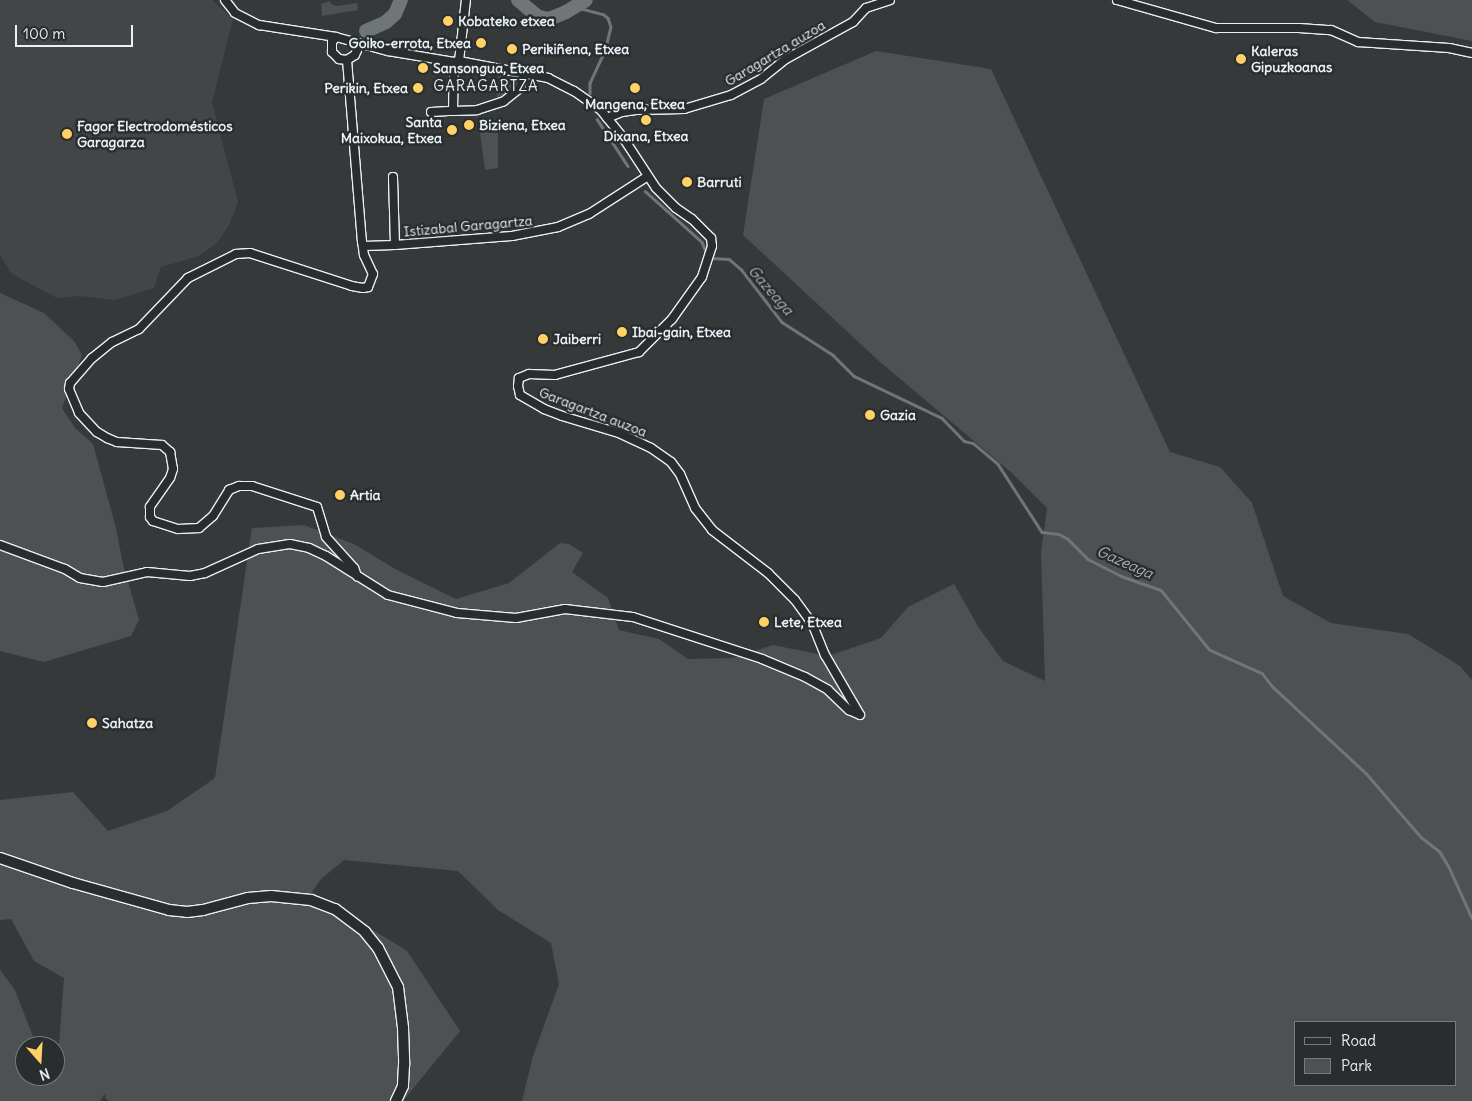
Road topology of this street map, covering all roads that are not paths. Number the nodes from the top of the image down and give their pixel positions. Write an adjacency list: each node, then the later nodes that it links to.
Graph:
1 (224, 0): 5 (street)
2 (466, 0): 9 (street)
3 (890, 0): 13 (street, Garagartza auzoa)
4 (1117, 0): 7 (street)
5 (336, 37): 6 (street); 8 (street)
6 (354, 42): 8 (street); 9 (street, Garagartza auzoa)
7 (1472, 53)
8 (347, 60): 17 (street)
9 (456, 62): 10 (street, Garagartza auzoa); 11 (street)
10 (524, 73): 11 (street); 13 (street, Garagartza auzoa)
11 (453, 111): 12 (street)
12 (431, 112)
13 (607, 118): 14 (street, Garagartza auzoa)
14 (648, 176): 16 (street, Istizabal Garagartza); 19 (street, Garagartza auzoa)
15 (392, 177): 16 (street)
16 (395, 244): 17 (street, Istizabal Garagartza)
17 (363, 246): 19 (street)
18 (0, 545): 19 (street)
19 (357, 576)
20 (0, 858): 21 (street)
21 (396, 1101)

